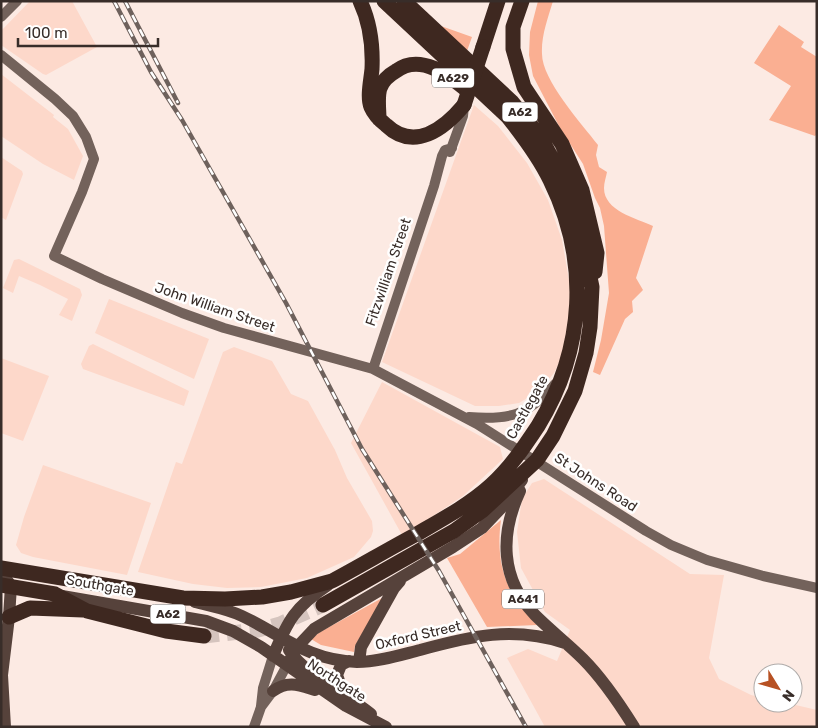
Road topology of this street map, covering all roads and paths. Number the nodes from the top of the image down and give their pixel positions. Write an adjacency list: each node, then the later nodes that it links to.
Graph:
1 (8, 1): 8 (street)
2 (17, 1): 8 (street)
3 (360, 1): 11 (highway)
4 (384, 1): 12 (highway, Castlegate / A62)
5 (404, 1): 13 (highway, A62)
6 (498, 1): 10 (highway, A629, bridge)
7 (522, 1): 13 (highway)
8 (1, 16)
9 (1, 55): 14 (street, John William Street)
10 (464, 105): 11 (highway); 14 (street, Fitzwilliam Street)
11 (379, 119): 12 (highway, A629)
12 (537, 159): 15 (highway, Castlegate / A62)
13 (592, 288): 18 (highway, A62)
14 (373, 369): 16 (street, St Johns Road)
15 (563, 374): 16 (street); 17 (highway, Castlegate / A62)
16 (465, 417): 17 (street, St Johns Road)
17 (521, 450): 18 (street, St Johns Road); 21 (highway, Castlegate / A62)
18 (537, 460): 20 (main road, A62); 23 (street, St Johns Road); 26 (highway, A62); 31 (main road, A641)
19 (1, 569): 22 (main road, A62); 25 (highway, Southgate / A62)
20 (405, 575): 33 (main road, A62); 34 (main road)
21 (332, 582): 25 (highway, Southgate / A62); 30 (main road, Castlegate / A62)
22 (6, 586): 24 (highway, Southgate / A62); 28 (main road)
23 (817, 588)
24 (55, 594): 27 (highway, A62); 32 (main road, Southgate / A62)
25 (183, 598): 30 (main road, Southgate / A62)
26 (323, 605)
27 (87, 610): 28 (highway, A62); 29 (highway, A62)
28 (9, 617): 39 (main road)
29 (204, 636)
30 (281, 637): 32 (main road, Castlegate / A62); 33 (main road)
31 (565, 643): 34 (main road, Oxford Street); 42 (main road, A641)
32 (273, 656): 33 (main road, Northgate); 38 (street)
33 (293, 656): 34 (main road, Oxford Street); 35 (street); 36 (main road); 37 (main road, Northgate)
34 (354, 661): 36 (main road)
35 (273, 691): 37 (main road); 38 (street)
36 (343, 693): 41 (main road)
37 (327, 694): 41 (main road, Northgate)
38 (261, 707): 40 (street)
39 (5, 727)
40 (254, 727)
41 (387, 727)
42 (634, 727)

